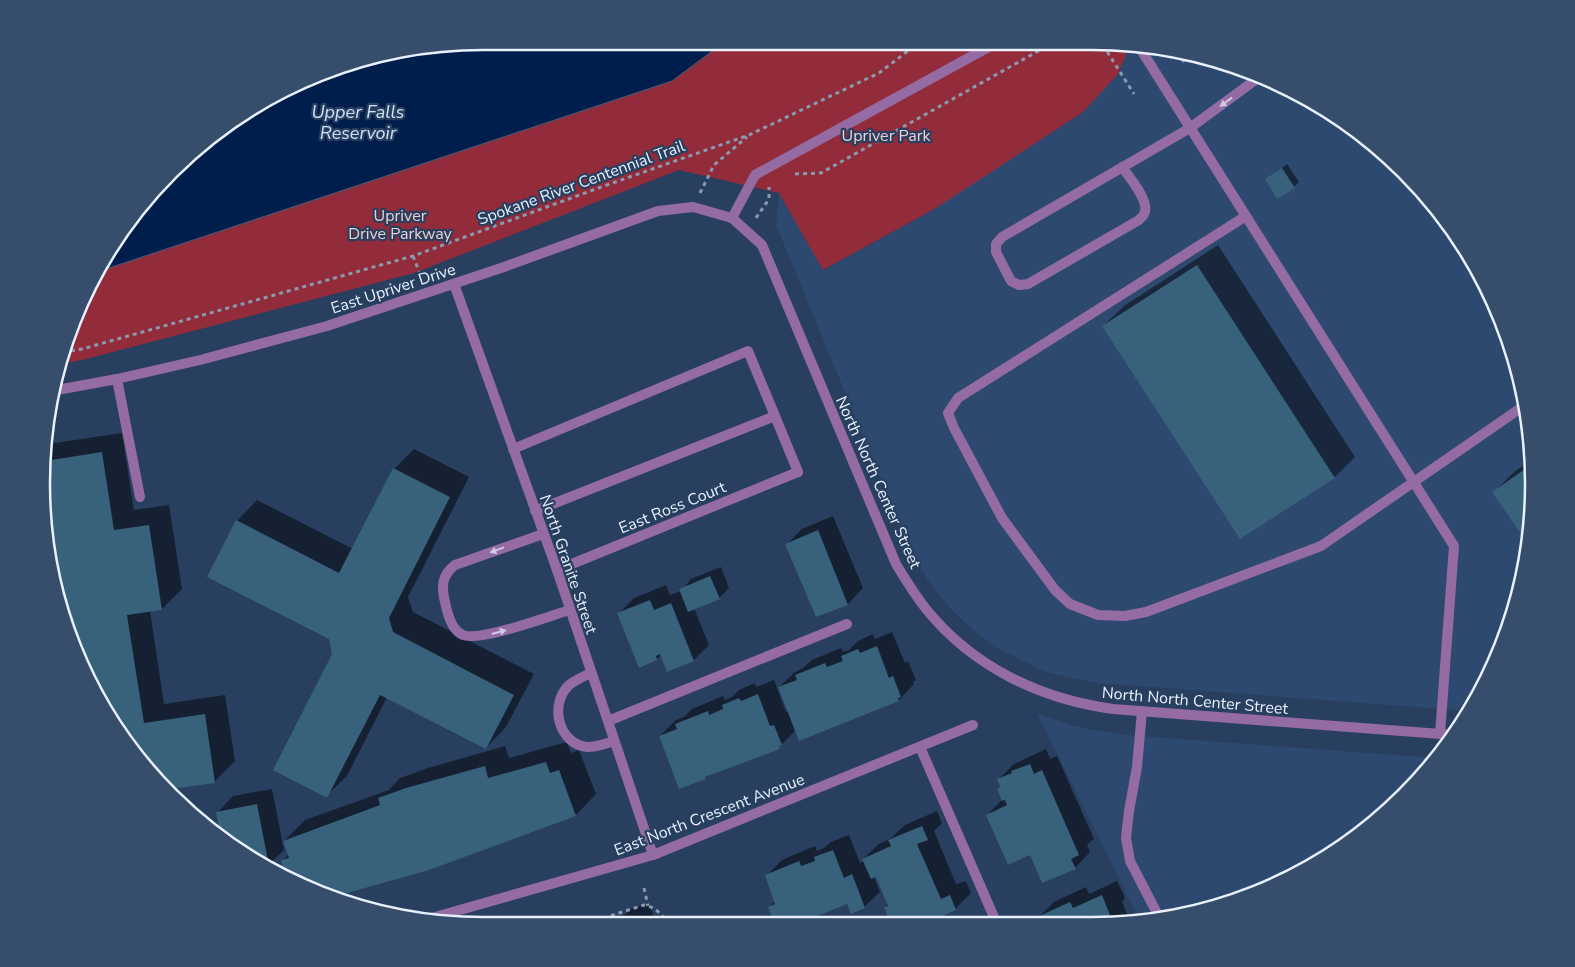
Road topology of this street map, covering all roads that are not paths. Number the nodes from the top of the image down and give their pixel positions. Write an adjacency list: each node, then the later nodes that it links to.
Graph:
1 (983, 50): 7 (street)
2 (1143, 53): 4 (street)
3 (1254, 82): 4 (street, one-way to 4)
4 (1190, 128): 5 (street); 6 (street)
5 (1122, 167): 5 (street)
6 (1246, 216): 14 (street); 14 (street)
7 (732, 218): 8 (street, East Upriver Drive); 22 (street, North North Center Street)
8 (454, 284): 9 (street, East Upriver Drive); 13 (street, North Granite Street)
9 (117, 379): 10 (street, East Upriver Drive); 15 (street)
10 (60, 389)
11 (1519, 410): 14 (street)
12 (776, 416): 13 (street); 16 (street); 18 (street, East Ross Court)
13 (513, 449): 16 (street, North Granite Street)
14 (1415, 482): 25 (street)
15 (140, 497)
16 (535, 511): 17 (street, North Granite Street)
17 (543, 534): 18 (street, North Granite Street); 19 (street, one-way to 19)
18 (557, 570): 19 (street, North Granite Street)
19 (570, 610): 21 (street, North Granite Street)
20 (847, 624): 23 (street)
21 (591, 673): 23 (street, North Granite Street); 27 (street)
22 (1142, 711): 25 (street, North North Center Street); 30 (street)
23 (608, 721): 27 (street, North Granite Street)
24 (973, 725): 28 (street, East North Crescent Avenue)
25 (1440, 734): 26 (street, North North Center Street)
26 (1444, 734)
27 (614, 740): 29 (street, North Granite Street)
28 (920, 746): 29 (street, East North Crescent Avenue); 32 (street)
29 (652, 855): 31 (street, East North Crescent Avenue)
30 (1156, 912)
31 (443, 915)
32 (994, 917)

